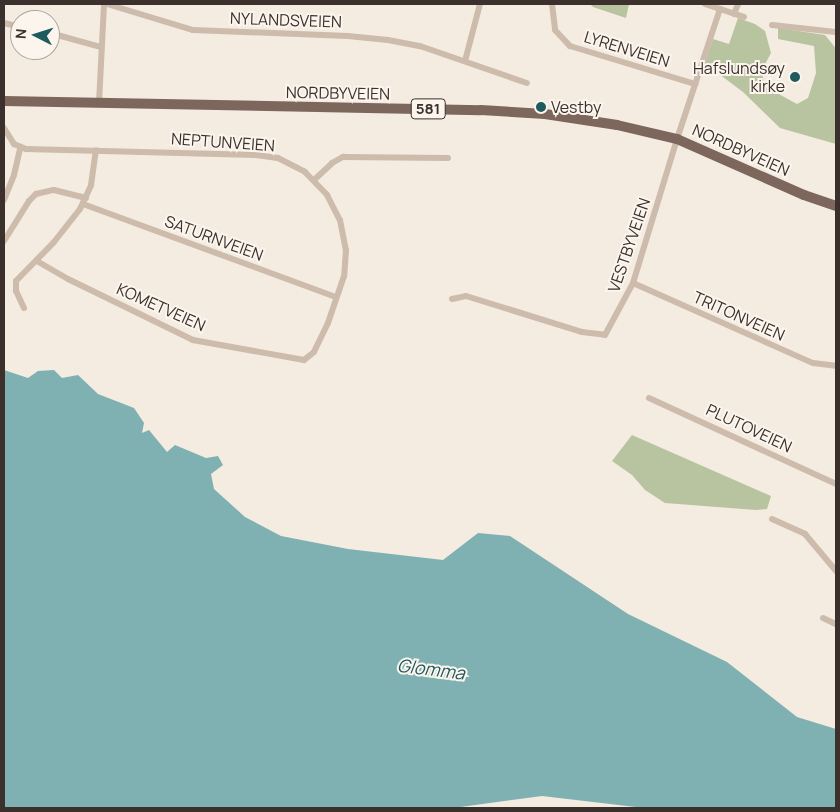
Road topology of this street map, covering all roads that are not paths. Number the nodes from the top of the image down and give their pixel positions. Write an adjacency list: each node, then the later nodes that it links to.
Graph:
1 (105, 4): 12 (street); 13 (street, NYLANDSVEIEN)
2 (480, 4): 13 (street)
3 (552, 4): 15 (street, LYRENVEIEN)
4 (706, 4): 6 (street)
5 (738, 4): 7 (street)
6 (720, 9): 7 (street); 15 (street, VESTBYVEIEN)
7 (734, 14): 8 (street)
8 (744, 17)
9 (772, 25): 10 (street)
10 (836, 32)
11 (60, 37): 12 (street)
12 (101, 47): 16 (street)
13 (465, 61): 14 (street, NYLANDSVEIEN)
14 (527, 83)
15 (694, 84): 19 (street, VESTBYVEIEN)
16 (99, 103): 17 (main road, NORDBYVEIEN / 581); 19 (main road, NORDBYVEIEN / 581)
17 (4, 104)
18 (4, 128): 20 (street)
19 (676, 139): 26 (main road, NORDBYVEIEN / 581); 29 (street, VESTBYVEIEN)
20 (20, 148): 21 (street, NEPTUNVEIEN); 24 (street)
21 (96, 150): 23 (street, NEPTUNVEIEN); 25 (street)
22 (448, 158): 23 (street)
23 (314, 180): 30 (street, NEPTUNVEIEN)
24 (4, 200)
25 (85, 201): 27 (street, SATURNVEIEN); 28 (street); 30 (street, SATURNVEIEN)
26 (836, 206)
27 (4, 240)
28 (36, 261): 32 (street); 33 (street, KOMETVEIEN)
29 (633, 283): 31 (street, VESTBYVEIEN); 34 (street, TRITONVEIEN)
30 (336, 297): 33 (street, NEPTUNVEIEN)
31 (452, 299)
32 (24, 308)
33 (311, 357)
34 (836, 366)
35 (650, 398): 36 (street, PLUTOVEIEN)
36 (836, 484)
37 (772, 519): 38 (street)
38 (836, 571)
39 (824, 618): 40 (street)
40 (836, 624)

